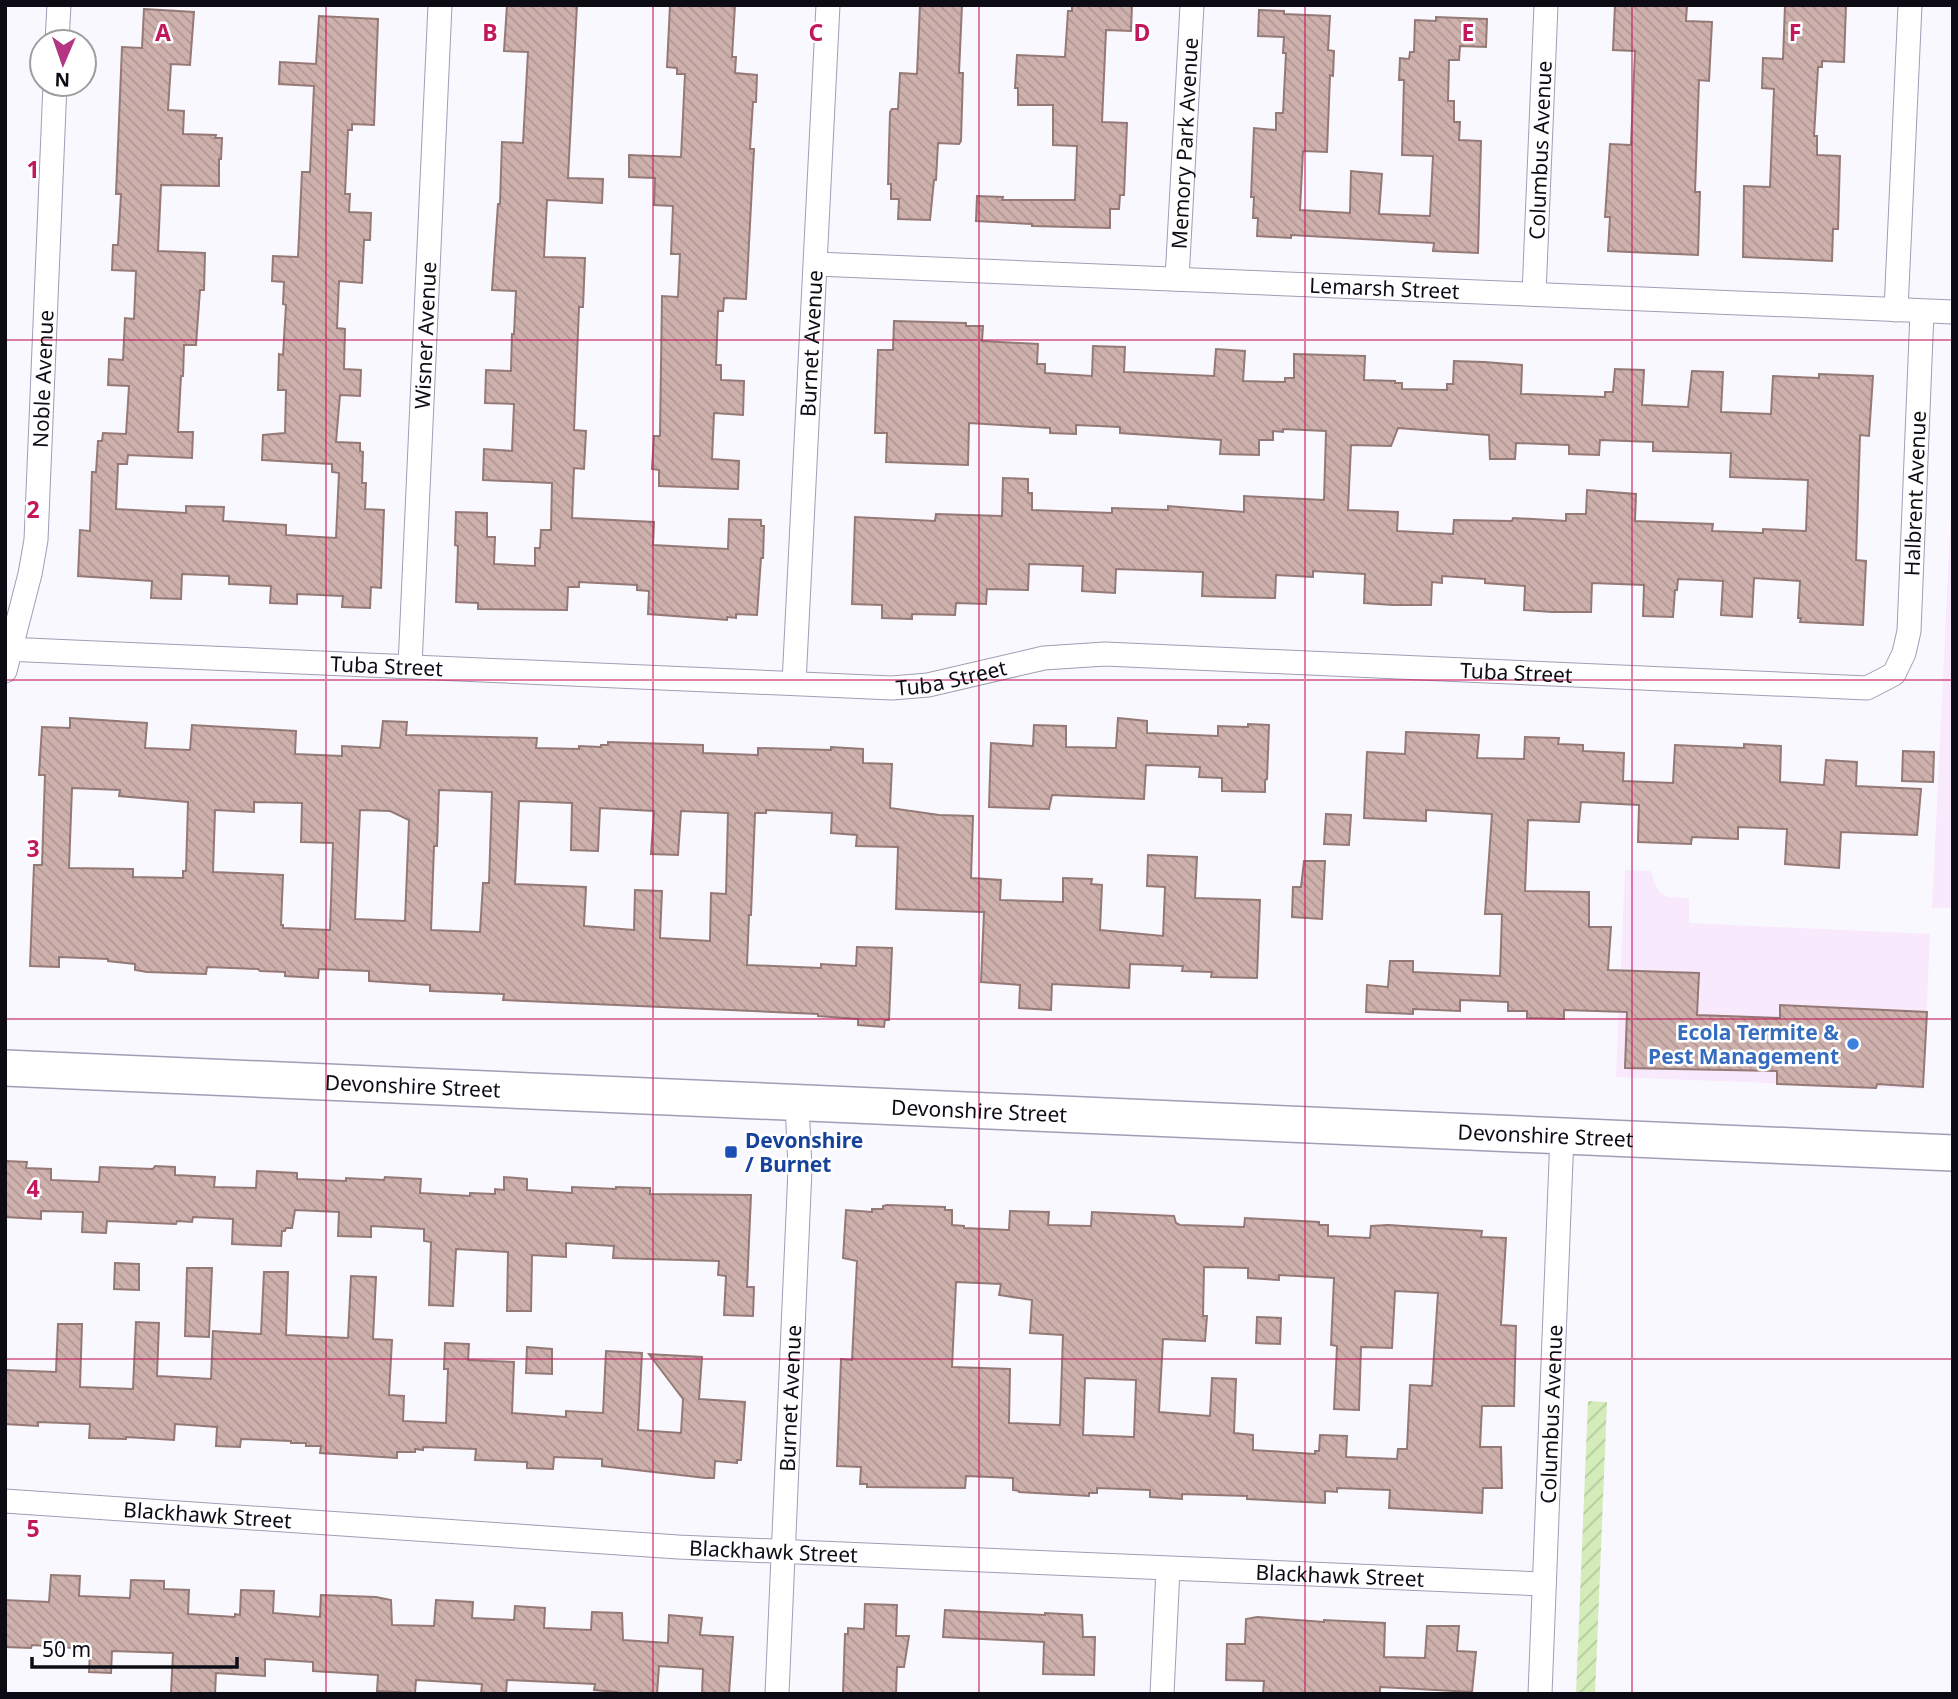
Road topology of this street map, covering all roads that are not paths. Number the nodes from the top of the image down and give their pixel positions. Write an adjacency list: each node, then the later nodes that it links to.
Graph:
1 (59, 5): 7 (street)
2 (440, 5): 16 (street, Wisner Avenue)
3 (828, 5): 9 (street, Burnet Avenue)
4 (1192, 5): 10 (street, Memory Park Avenue)
5 (1546, 5): 11 (street, Columbus Avenue)
6 (1910, 5): 12 (street)
7 (58, 28)
8 (54, 98): 15 (street, Noble Avenue)
9 (816, 264): 10 (street, Lemarsh Street); 18 (street, Burnet Avenue)
10 (1177, 279): 11 (street, Lemarsh Street)
11 (1534, 294): 12 (street, Lemarsh Street)
12 (1896, 310): 13 (street, Lemarsh Street)
13 (1922, 312): 14 (street, Lemarsh Street); 17 (street, Halbrent Avenue)
14 (1953, 312)
15 (7, 657): 16 (street, Tuba Street)
16 (410, 666): 18 (street, Tuba Street)
17 (1894, 674): 18 (street, Tuba Street)
18 (794, 682)
19 (5, 1068): 20 (main road, Devonshire Street)
20 (797, 1103): 21 (main road, Devonshire Street); 24 (street, Burnet Avenue)
21 (1562, 1135): 22 (main road, Devonshire Street); 26 (street, Columbus Avenue)
22 (1953, 1153)
23 (5, 1501): 24 (street, Blackhawk Street)
24 (783, 1551): 25 (street, Blackhawk Street); 27 (street, Burnet Avenue)
25 (1168, 1569): 26 (street, Blackhawk Street); 28 (street)
26 (1544, 1584): 29 (street, Columbus Avenue)
27 (777, 1694)
28 (1163, 1694)
29 (1539, 1694)

